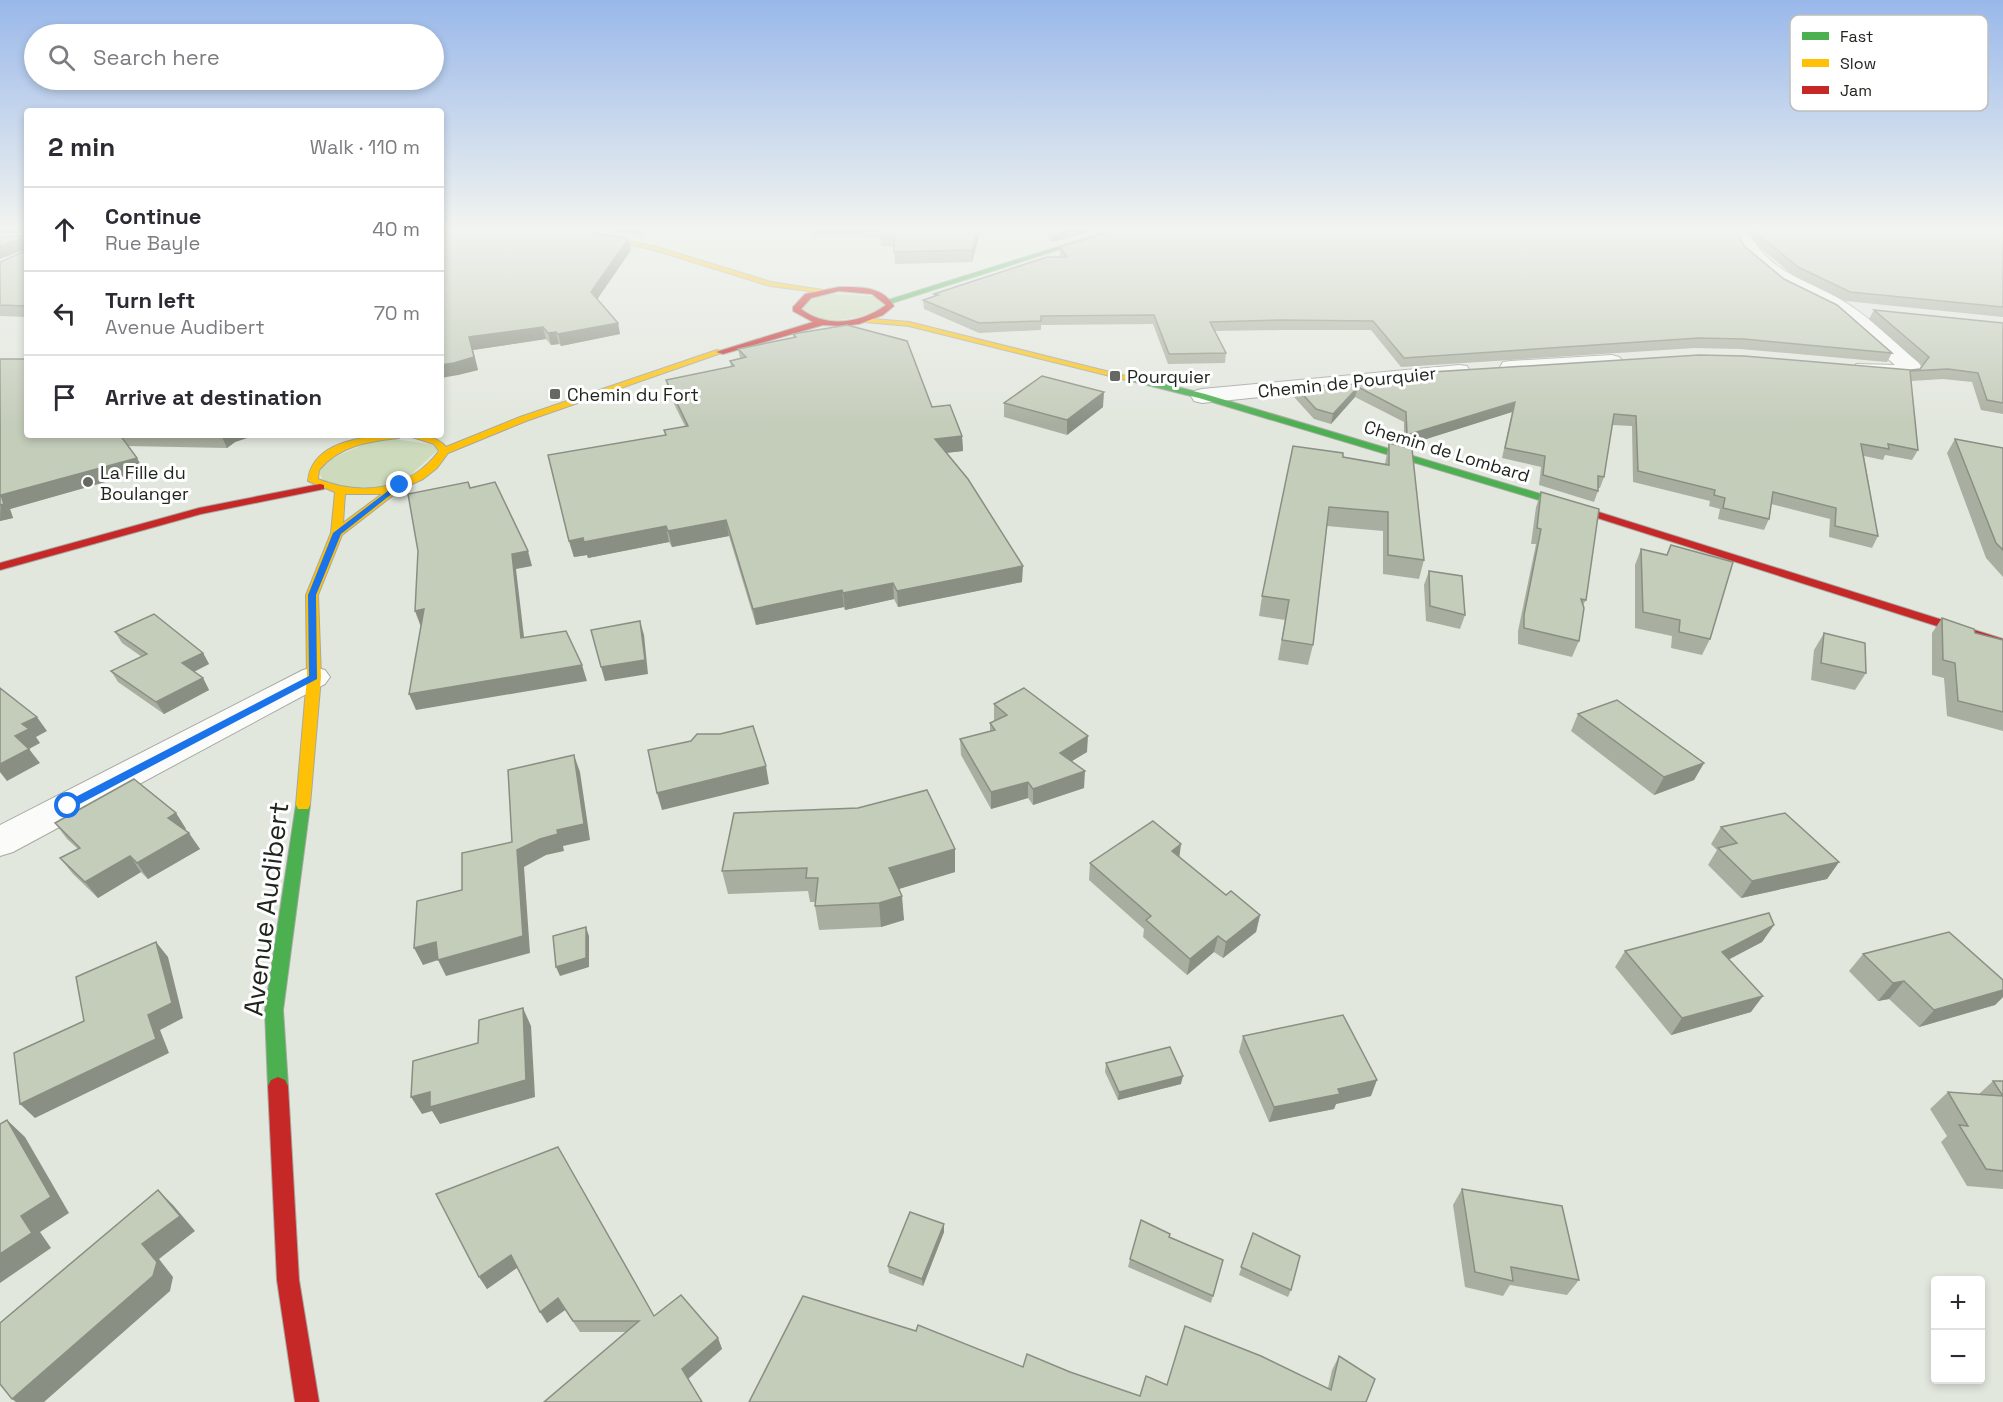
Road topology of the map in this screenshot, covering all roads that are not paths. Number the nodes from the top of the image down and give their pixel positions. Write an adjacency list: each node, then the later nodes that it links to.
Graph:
1 (783, 294): 7 (main road)
2 (819, 294): 7 (main road)
3 (873, 294): 6 (main road, Chemin de Lombard)
4 (923, 294): 6 (main road)
5 (1813, 294): 8 (street)
6 (888, 306): 10 (main road); 12 (main road, Chemin de Lombard)
7 (799, 307): 11 (main road); 16 (main road)
8 (1841, 308): 9 (street); 14 (street)
9 (1876, 312)
10 (865, 320): 11 (main road); 12 (main road, Chemin de Lombard)
11 (823, 322): 20 (main road)
12 (909, 324): 15 (main road, Chemin de Lombard)
13 (1634, 360): 15 (street, Chemin de Pourquier)
14 (1849, 368)
15 (1202, 396): 32 (main road, Chemin de Lombard)
16 (503, 411)
17 (368, 438): 19 (main road)
18 (429, 438): 20 (main road)
19 (352, 440): 21 (main road)
20 (444, 451): 23 (main road)
21 (315, 466): 22 (main road); 24 (main road)
22 (295, 471)
23 (400, 485): 25 (main road); 28 (main road)
24 (320, 487): 25 (main road); 31 (main road)
25 (340, 492): 28 (main road, Avenue Audibert)
26 (199, 496): 27 (main road)
27 (154, 509)
28 (337, 533): 33 (main road, Avenue Audibert)
29 (64, 534): 30 (main road)
30 (0, 553)
31 (0, 567)
32 (2003, 643)
33 (314, 677): 34 (street); 35 (main road, Avenue Audibert)
34 (0, 842)
35 (307, 1402)

